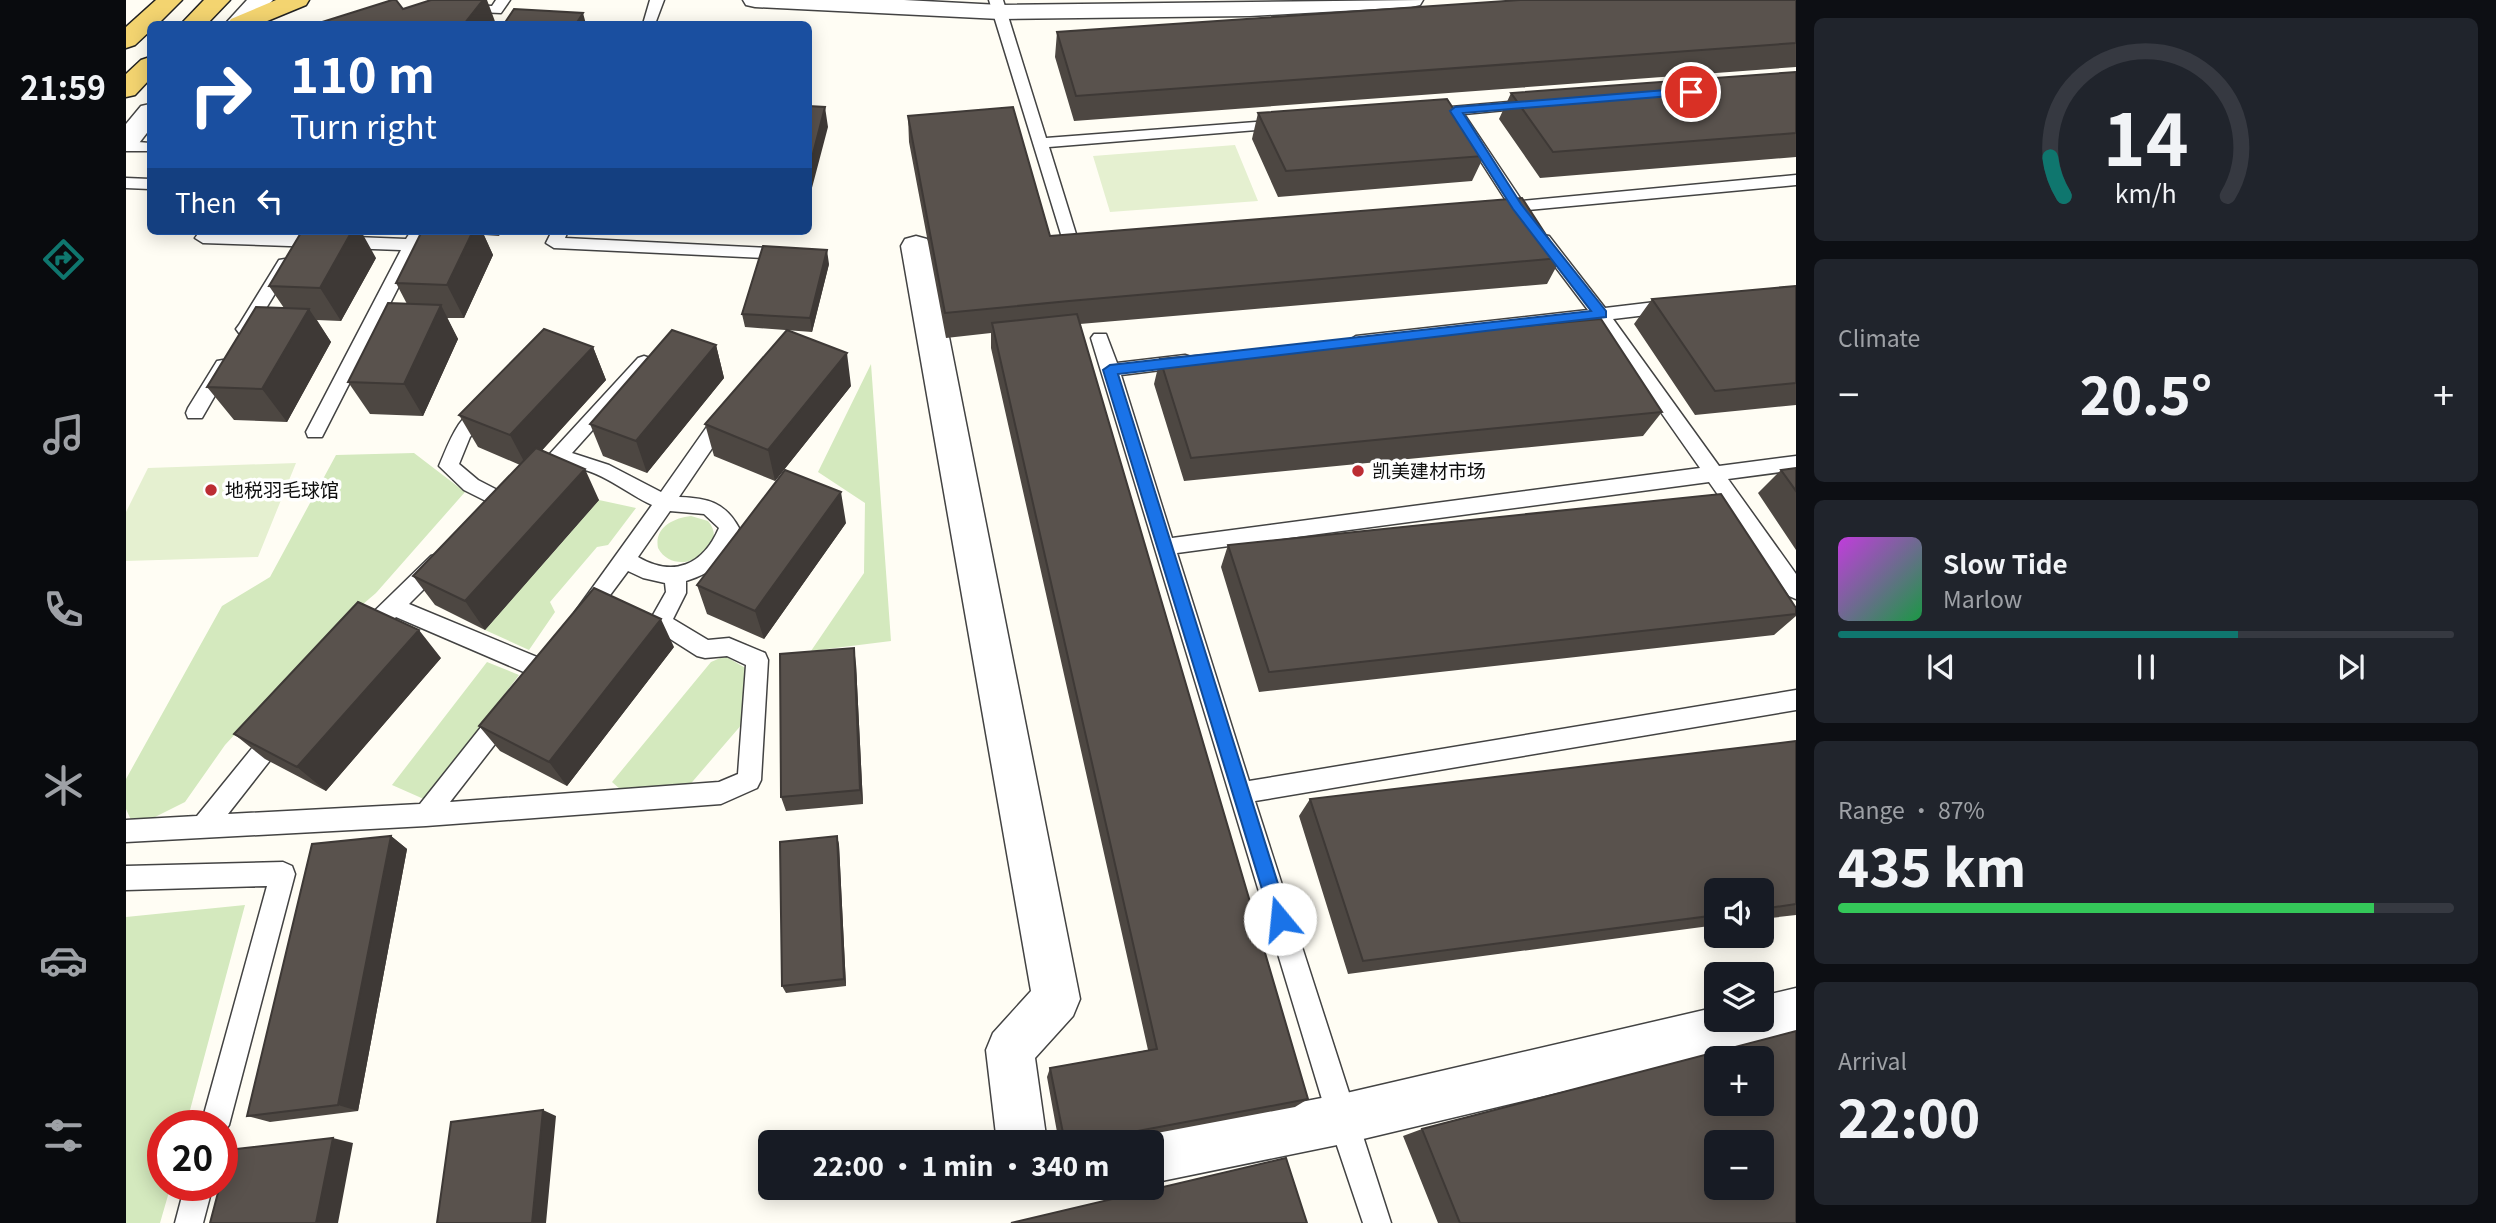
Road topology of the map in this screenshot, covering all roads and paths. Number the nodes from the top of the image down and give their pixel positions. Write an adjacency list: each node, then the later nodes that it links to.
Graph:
1 (170, 0): 10 (main road)
2 (218, 0): 11 (main road)
3 (261, 0): 12 (street)
4 (297, 0): 13 (main road)
5 (503, 0): 14 (lane)
6 (657, 0): 15 (lane)
7 (755, 0): 9 (street)
8 (1411, 0): 9 (street)
9 (998, 6): 25 (lane)
10 (142, 11): 16 (main road)
11 (196, 21)
12 (242, 21)
13 (246, 21)
14 (431, 21)
15 (650, 21)
16 (126, 40)
17 (147, 68): 18 (main road)
18 (126, 89)
19 (1551, 103): 20 (lane)
20 (1455, 111): 21 (lane); 31 (lane)
21 (1414, 114)
22 (147, 116): 24 (street)
23 (1303, 123): 25 (lane)
24 (126, 141)
25 (1040, 144): 38 (lane)
26 (126, 146): 27 (lane)
27 (147, 147)
28 (1796, 180): 31 (lane)
29 (126, 183): 30 (lane)
30 (147, 184)
31 (1517, 206): 32 (lane); 41 (lane)
32 (1475, 211)
33 (205, 235): 36 (lane)
34 (558, 235): 39 (lane)
35 (415, 238): 36 (lane); 50 (lane)
36 (299, 241): 49 (lane)
37 (916, 246): 77 (street)
38 (1102, 250)
39 (801, 255)
40 (1692, 303): 41 (lane)
41 (1601, 314): 43 (lane); 53 (lane)
42 (1100, 338): 46 (lane)
43 (1342, 344)
44 (1206, 359): 46 (lane)
45 (643, 362): 51 (lane)
46 (1110, 370): 58 (lane)
47 (740, 396): 55 (lane)
48 (498, 398): 54 (lane)
49 (195, 412)
50 (314, 432)
51 (554, 460): 54 (lane); 55 (lane)
52 (1796, 463): 53 (lane)
53 (1712, 474): 58 (lane); 61 (lane)
54 (500, 500): 56 (lane)
55 (663, 502): 59 (lane); 60 (lane)
56 (482, 519)
57 (454, 546): 62 (lane)
58 (1164, 547): 69 (lane)
59 (626, 560): 60 (lane); 63 (lane)
60 (675, 576): 70 (lane)
61 (1796, 590)
62 (393, 606): 65 (lane); 66 (lane)
63 (575, 625)
64 (558, 647): 66 (lane)
65 (348, 650)
66 (541, 669): 70 (lane)
67 (1796, 700): 69 (lane)
68 (288, 720): 71 (lane)
69 (1241, 793): 76 (lane)
70 (426, 814): 71 (lane)
71 (204, 826): 72 (lane)
72 (126, 831)
73 (126, 878): 75 (lane)
74 (1796, 1012): 76 (street)
75 (219, 1110)
76 (1342, 1119): 78 (street); 81 (lane)
77 (1020, 1130)
78 (1164, 1155)
79 (194, 1201): 80 (lane)
80 (188, 1223)
81 (1377, 1223)

